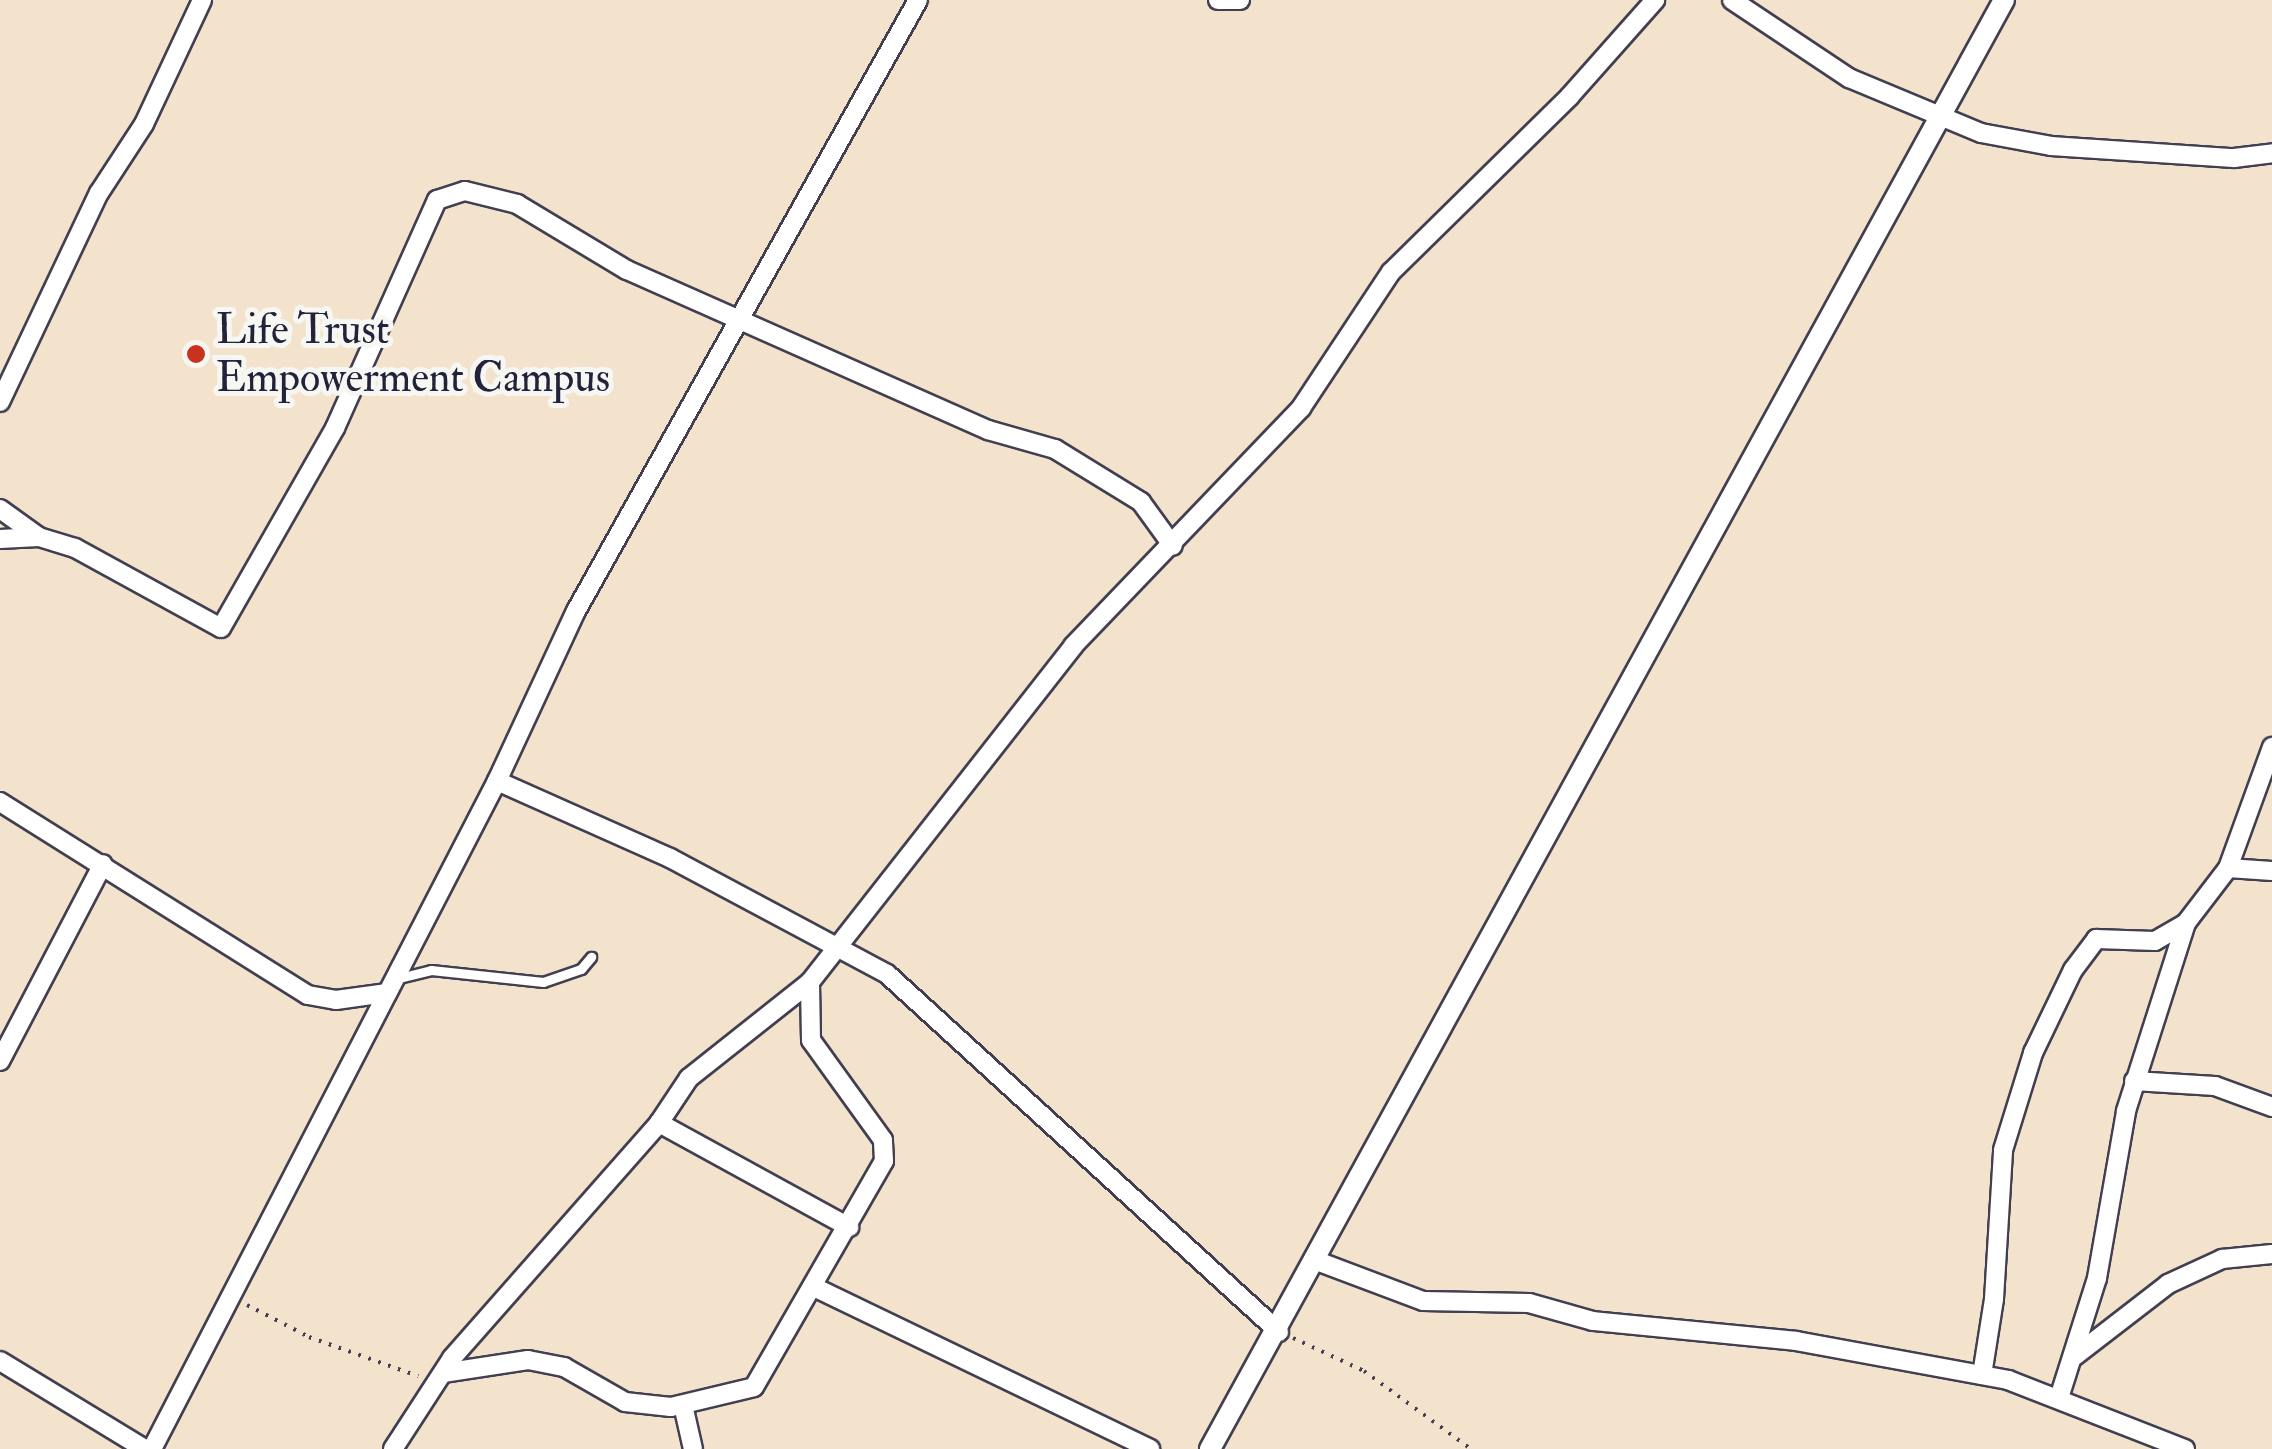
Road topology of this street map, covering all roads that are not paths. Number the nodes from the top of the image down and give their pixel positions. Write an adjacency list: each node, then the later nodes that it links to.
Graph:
1 (202, 0): 11 (street)
2 (918, 0): 10 (street)
3 (1218, 0): 4 (street)
4 (1240, 0)
5 (1655, 0): 15 (street)
6 (1732, 0): 8 (street)
7 (2004, 0): 8 (street)
8 (1938, 118): 9 (street); 33 (street)
9 (2272, 153)
10 (739, 316): 13 (street); 15 (street); 17 (street)
11 (0, 402)
12 (0, 509): 13 (street)
13 (40, 537): 14 (street)
14 (0, 539)
15 (1173, 546): 23 (street)
16 (2272, 747): 20 (street)
17 (497, 781): 23 (street); 26 (street)
18 (0, 802): 19 (street)
19 (104, 864): 26 (street); 27 (street)
20 (2228, 868): 21 (street); 22 (street)
21 (2272, 871)
22 (2186, 922): 28 (street); 38 (street)
23 (832, 948): 25 (street); 35 (street)
24 (591, 957): 26 (lane)
25 (810, 982): 30 (street); 31 (street)
26 (389, 986): 42 (street)
27 (0, 1060)
28 (2134, 1081): 29 (street); 36 (street)
29 (2272, 1107)
30 (659, 1122): 31 (street); 39 (street)
31 (849, 1227): 34 (street)
32 (2272, 1254): 36 (street)
33 (1317, 1261): 35 (street); 38 (street)
34 (816, 1288): 41 (street); 45 (street)
35 (1279, 1332): 46 (street)
36 (2074, 1356): 40 (street)
37 (0, 1361): 42 (street)
38 (1982, 1376): 40 (street)
39 (440, 1378): 41 (street); 43 (street)
40 (2059, 1398): 47 (street)
41 (683, 1405): 44 (street)
42 (149, 1449)
43 (393, 1449)
44 (693, 1449)
45 (1150, 1449)
46 (1210, 1449)
47 (2185, 1449)

